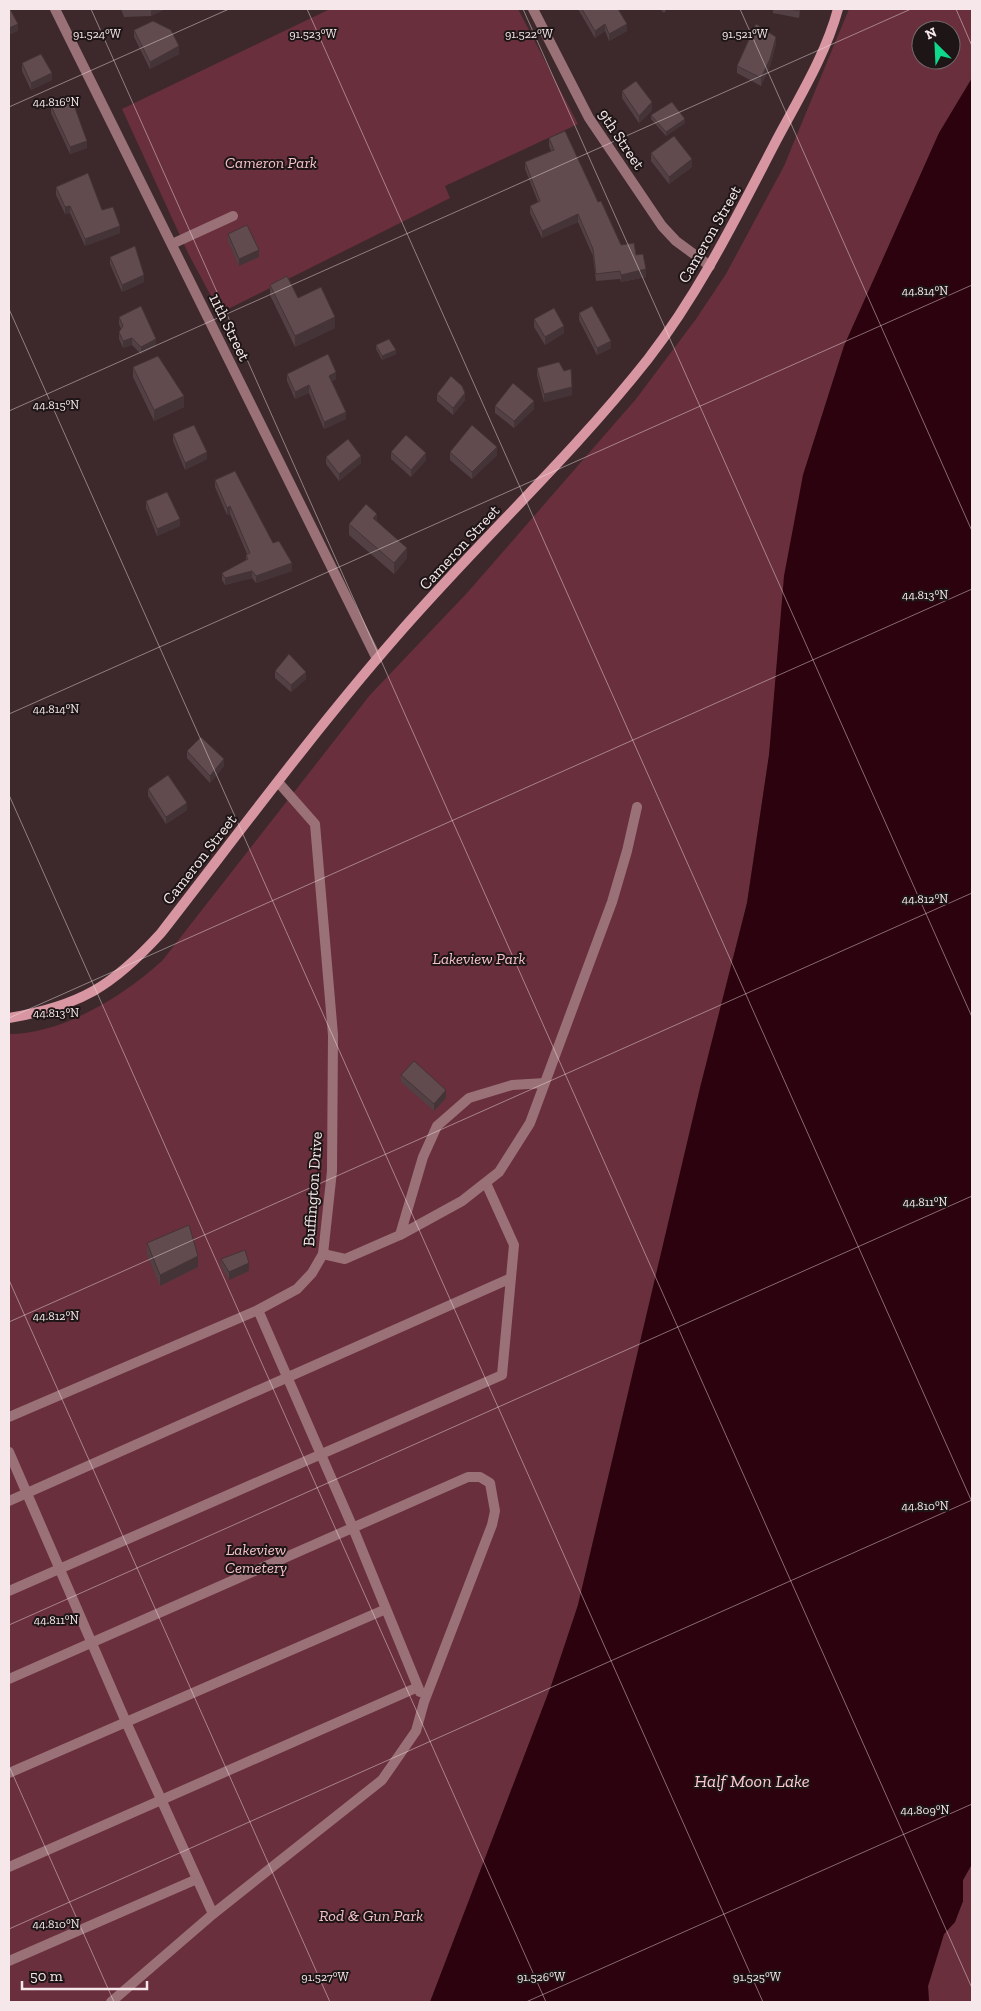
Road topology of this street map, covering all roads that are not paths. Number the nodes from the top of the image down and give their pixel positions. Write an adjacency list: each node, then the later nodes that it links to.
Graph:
1 (55, 9): 5 (street, 11th Street)
2 (533, 9): 6 (street, 9th Street)
3 (838, 9): 6 (main road, Cameron Street)
4 (233, 216): 5 (street)
5 (172, 244): 7 (street, 11th Street)
6 (710, 266): 7 (main road, Cameron Street)
7 (377, 659): 8 (main road, Cameron Street)
8 (278, 782): 10 (main road, Cameron Street); 14 (street, Buffington Drive)
9 (638, 807): 11 (street)
10 (9, 1018)
11 (545, 1083): 12 (street); 13 (street)
12 (486, 1183): 13 (street); 15 (street)
13 (400, 1235): 14 (street)
14 (323, 1254): 16 (street, Buffington Drive)
15 (511, 1278): 17 (street); 20 (street)
16 (258, 1310): 17 (street); 18 (street, Buffington Drive)
17 (287, 1376): 20 (street); 21 (street)
18 (9, 1417)
19 (9, 1452): 21 (street)
20 (321, 1453): 23 (street); 24 (street)
21 (26, 1492): 22 (street); 24 (street)
22 (9, 1501)
23 (353, 1528): 26 (street); 27 (street); 30 (street)
24 (60, 1568): 25 (street); 27 (street)
25 (9, 1591)
26 (386, 1609): 29 (street); 31 (street)
27 (92, 1642): 28 (street); 31 (street)
28 (9, 1679)
29 (418, 1687): 30 (street); 33 (street)
30 (424, 1702): 36 (street)
31 (126, 1722): 32 (street); 33 (street)
32 (9, 1773)
33 (161, 1800): 34 (street); 35 (street)
34 (9, 1867)
35 (197, 1879): 36 (street); 37 (street)
36 (213, 1914): 38 (street)
37 (9, 1961)
38 (111, 2002)

